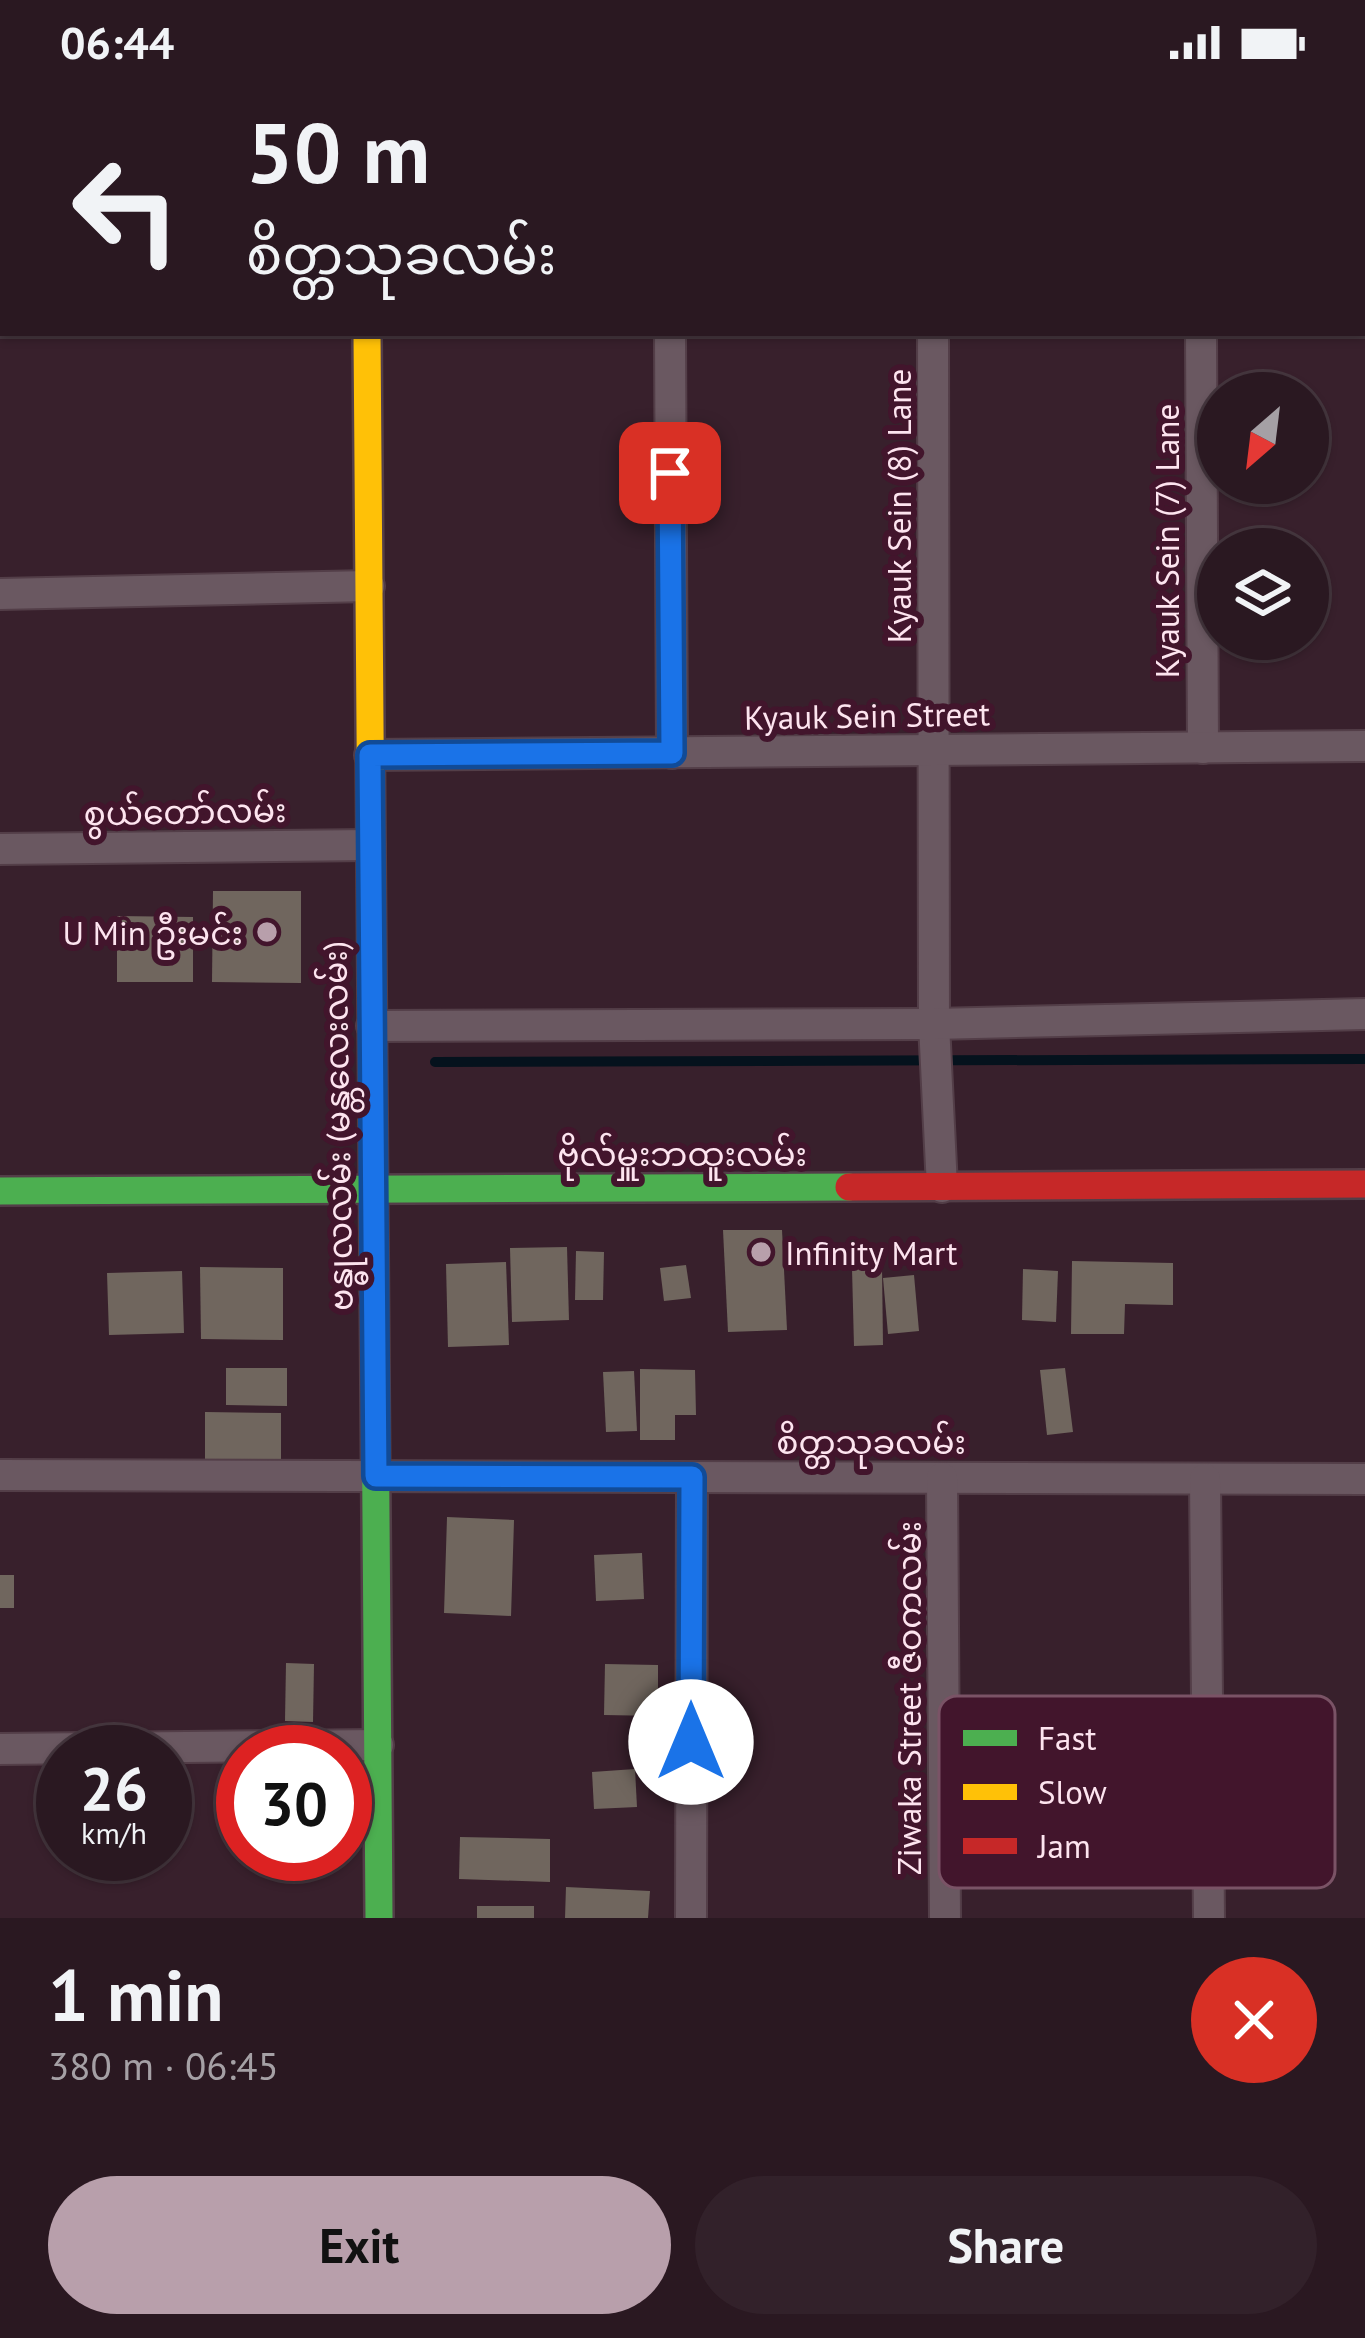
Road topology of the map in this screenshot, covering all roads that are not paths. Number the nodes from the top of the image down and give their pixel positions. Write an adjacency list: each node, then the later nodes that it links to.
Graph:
1 (368, 336): 5 (street, ဗန္ဓုလလမ်း (မန္တလေးလမ်း))
2 (670, 336): 10 (street)
3 (933, 336): 9 (street, Kyauk Sein (8) Lane)
4 (1202, 336): 8 (street, Kyauk Sein (7) Lane)
5 (369, 586): 6 (street); 11 (street, ဗန္ဓုလလမ်း (မန္တလေးလမ်း))
6 (0, 594)
7 (1365, 746): 8 (street, Kyauk Sein Street)
8 (1203, 748): 9 (street, Kyauk Sein Street)
9 (934, 751): 10 (street, Kyauk Sein Street); 16 (street, Kyauk Sein (8) Lane)
10 (672, 753): 11 (street, Kyauk Sein Street)
11 (370, 755): 12 (street, ဗန္ဓုလလမ်း (မန္တလေးလမ်း))
12 (370, 845): 13 (street, စွယ်တော်လမ်း); 15 (street, ဗန္ဓုလလမ်း (မန္တလေးလမ်း))
13 (0, 849)
14 (1365, 1014): 16 (street)
15 (372, 1026): 16 (street); 20 (street, ဗန္ဓုလလမ်း (မန္တလေးလမ်း))
16 (934, 1032): 18 (street, Kyauk Sein (8) Lane)
17 (1365, 1184): 18 (street, ဗိုလ်မှူးဘထူးလမ်း)
18 (942, 1187): 20 (street, ဗိုလ်မှူးဘထူးလမ်း)
19 (0, 1191): 20 (street, ဗိုလ်မှူးဘထူးလမ်း)
20 (373, 1191): 22 (street, ဗန္ဓုလလမ်း (မန္တလေးလမ်း))
21 (0, 1475): 22 (street, စိတ္တသုခလမ်း)
22 (376, 1476): 23 (street, စိတ္တသုခလမ်း); 29 (street, ဗန္ဓုလလမ်း (မန္တလေးလမ်း))
23 (692, 1477): 24 (street, စိတ္တသုခလမ်း); 34 (street)
24 (942, 1478): 25 (street, စိတ္တသုခလမ်း); 27 (street, Ziwaka Street ဇီဝကလမ်း)
25 (1205, 1479): 26 (street, စိတ္တသုခလမ်း); 28 (street)
26 (1365, 1479)
27 (943, 1696)
28 (1207, 1696)
29 (378, 1745): 30 (street); 33 (street, ဗန္ဓုလလမ်း (မန္တလေးလမ်း))
30 (0, 1749)
31 (945, 1888): 35 (street, Ziwaka Street ဇီဝကလမ်း)
32 (1209, 1888): 36 (street)
33 (379, 1918)
34 (691, 1918)
35 (945, 1918)
36 (1209, 1918)

